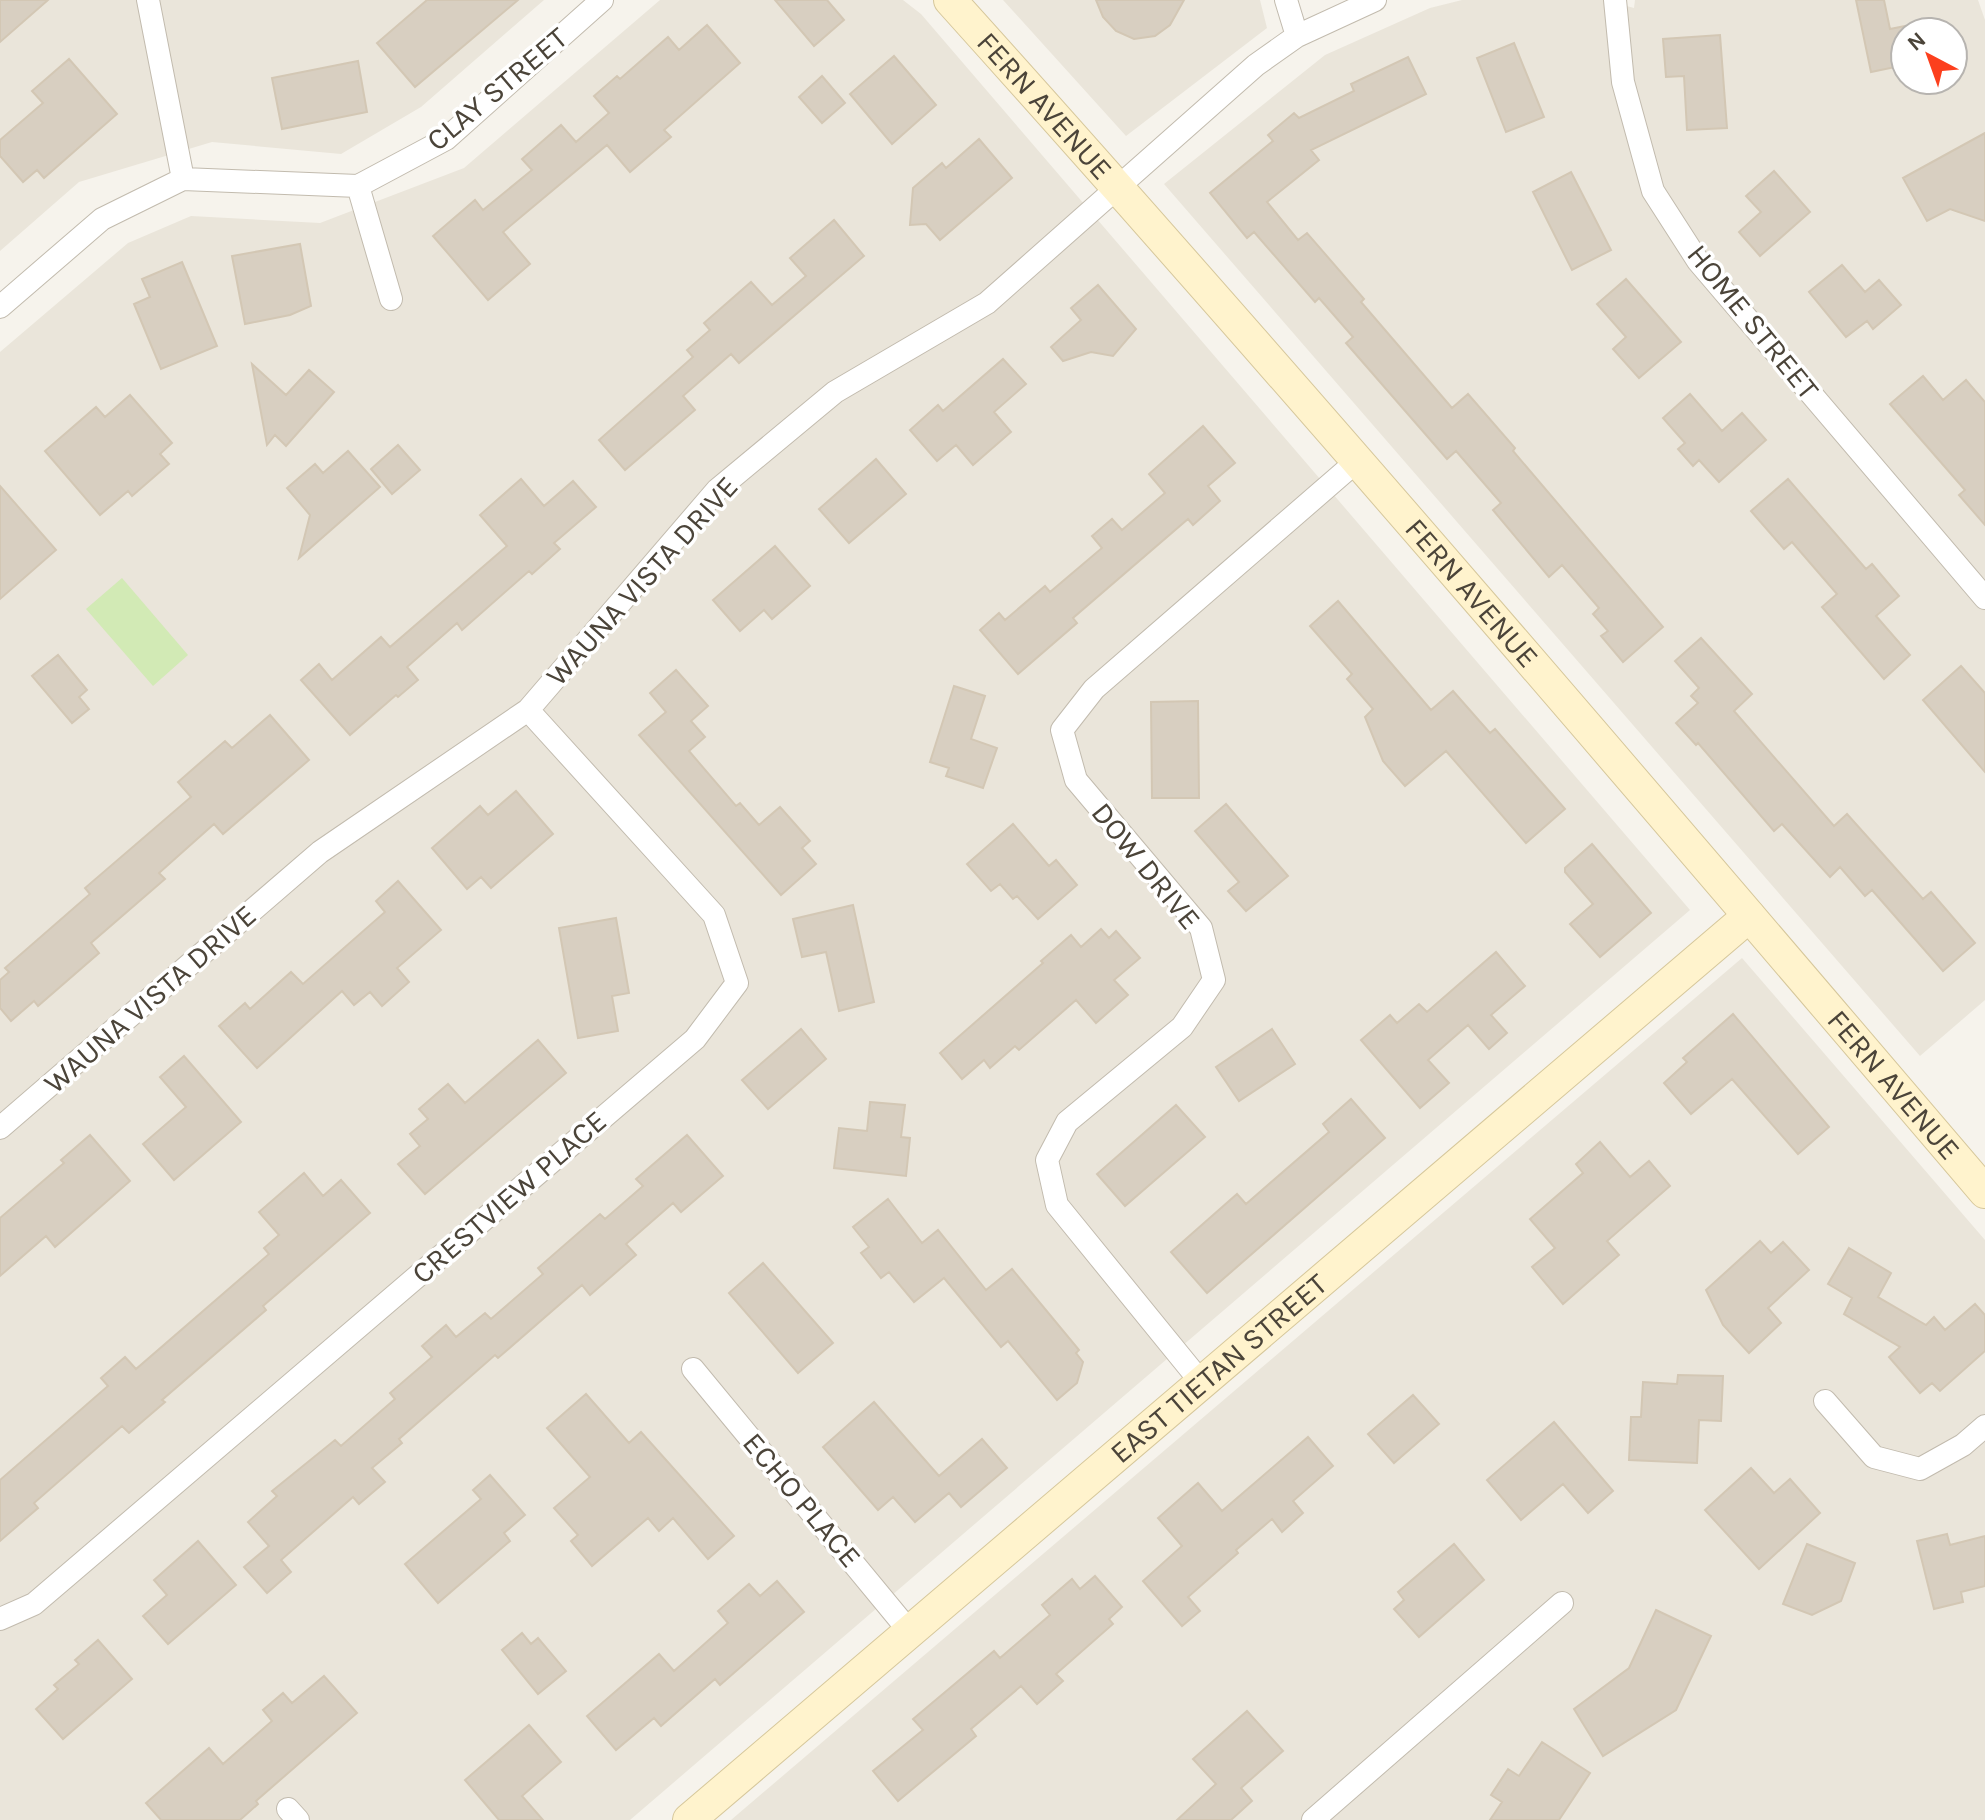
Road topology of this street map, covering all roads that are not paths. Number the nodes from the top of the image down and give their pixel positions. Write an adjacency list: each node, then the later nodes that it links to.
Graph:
1 (148, 0): 8 (street)
2 (602, 0): 9 (street, CLAY STREET)
3 (950, 0): 10 (main road, FERN AVENUE)
4 (1286, 0): 7 (street)
5 (1375, 0): 7 (street, WAUNA VISTA DRIVE)
6 (1615, 0): 14 (street, HOME STREET)
7 (1297, 36): 10 (street, WAUNA VISTA DRIVE)
8 (183, 179): 9 (street); 12 (street)
9 (358, 186): 11 (street)
10 (1120, 188): 13 (main road, FERN AVENUE); 15 (street, WAUNA VISTA DRIVE)
11 (391, 299)
12 (0, 307)
13 (1357, 461): 16 (main road, FERN AVENUE); 20 (street, DOW DRIVE)
14 (1985, 598)
15 (528, 710): 17 (street, WAUNA VISTA DRIVE); 24 (street, CRESTVIEW PLACE)
16 (1749, 916): 18 (main road, FERN AVENUE); 20 (main road, EAST TIETAN STREET)
17 (0, 1128)
18 (1985, 1192)
19 (693, 1369): 25 (street, ECHO PLACE)
20 (1201, 1382): 25 (main road, EAST TIETAN STREET)
21 (1825, 1401): 22 (street)
22 (1985, 1426)
23 (1562, 1603): 27 (street)
24 (0, 1619)
25 (910, 1632): 26 (main road, EAST TIETAN STREET)
26 (689, 1820)
27 (1313, 1820)

